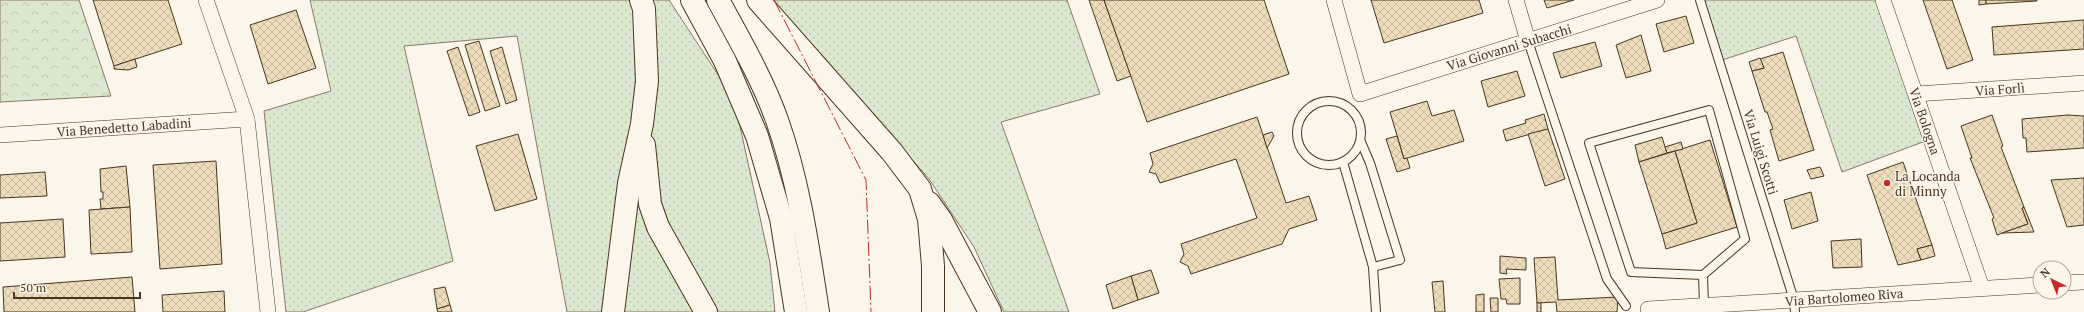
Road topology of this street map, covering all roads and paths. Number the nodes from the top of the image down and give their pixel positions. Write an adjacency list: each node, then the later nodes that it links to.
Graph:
1 (206, 0): 14 (street)
2 (641, 0): 15 (highway)
3 (692, 0): 33 (highway)
4 (718, 0): 34 (highway)
5 (758, 0): 19 (highway)
6 (1334, 0): 11 (street, Via Giovanni Subacchi)
7 (1516, 0): 11 (street)
8 (1657, 0): 11 (street, Via Giovanni Subacchi)
9 (1700, 0): 28 (lane, Via Luigi Scotti)
10 (1883, 0): 13 (street, Via Bologna)
11 (1528, 41): 26 (lane)
12 (2084, 83): 13 (street, Via Forlì)
13 (1916, 94): 25 (street, Via Bologna)
14 (247, 119): 16 (street, Via Benedetto Labadini); 30 (street)
15 (642, 124): 31 (highway); 32 (highway)
16 (0, 135)
17 (1361, 142): 18 (lane); 18 (lane); 20 (lane)
18 (1343, 162): 20 (lane)
19 (920, 189): 35 (highway); 36 (highway)
20 (1373, 267): 37 (lane)
21 (1703, 275): 21 (lane); 27 (lane)
22 (2084, 282): 23 (street)
23 (2072, 283)
24 (2032, 285): 25 (street, Via Bartolomeo Riva)
25 (1982, 288): 28 (street, Via Bartolomeo Riva)
26 (1626, 306)
27 (1704, 306): 28 (street, Via Bartolomeo Riva); 29 (street, Via Bartolomeo Riva)
28 (1795, 306)
29 (1648, 309)
30 (268, 312)
31 (613, 312)
32 (706, 312)
33 (796, 312)
34 (818, 312)
35 (933, 312)
36 (990, 312)
37 (1376, 312)

